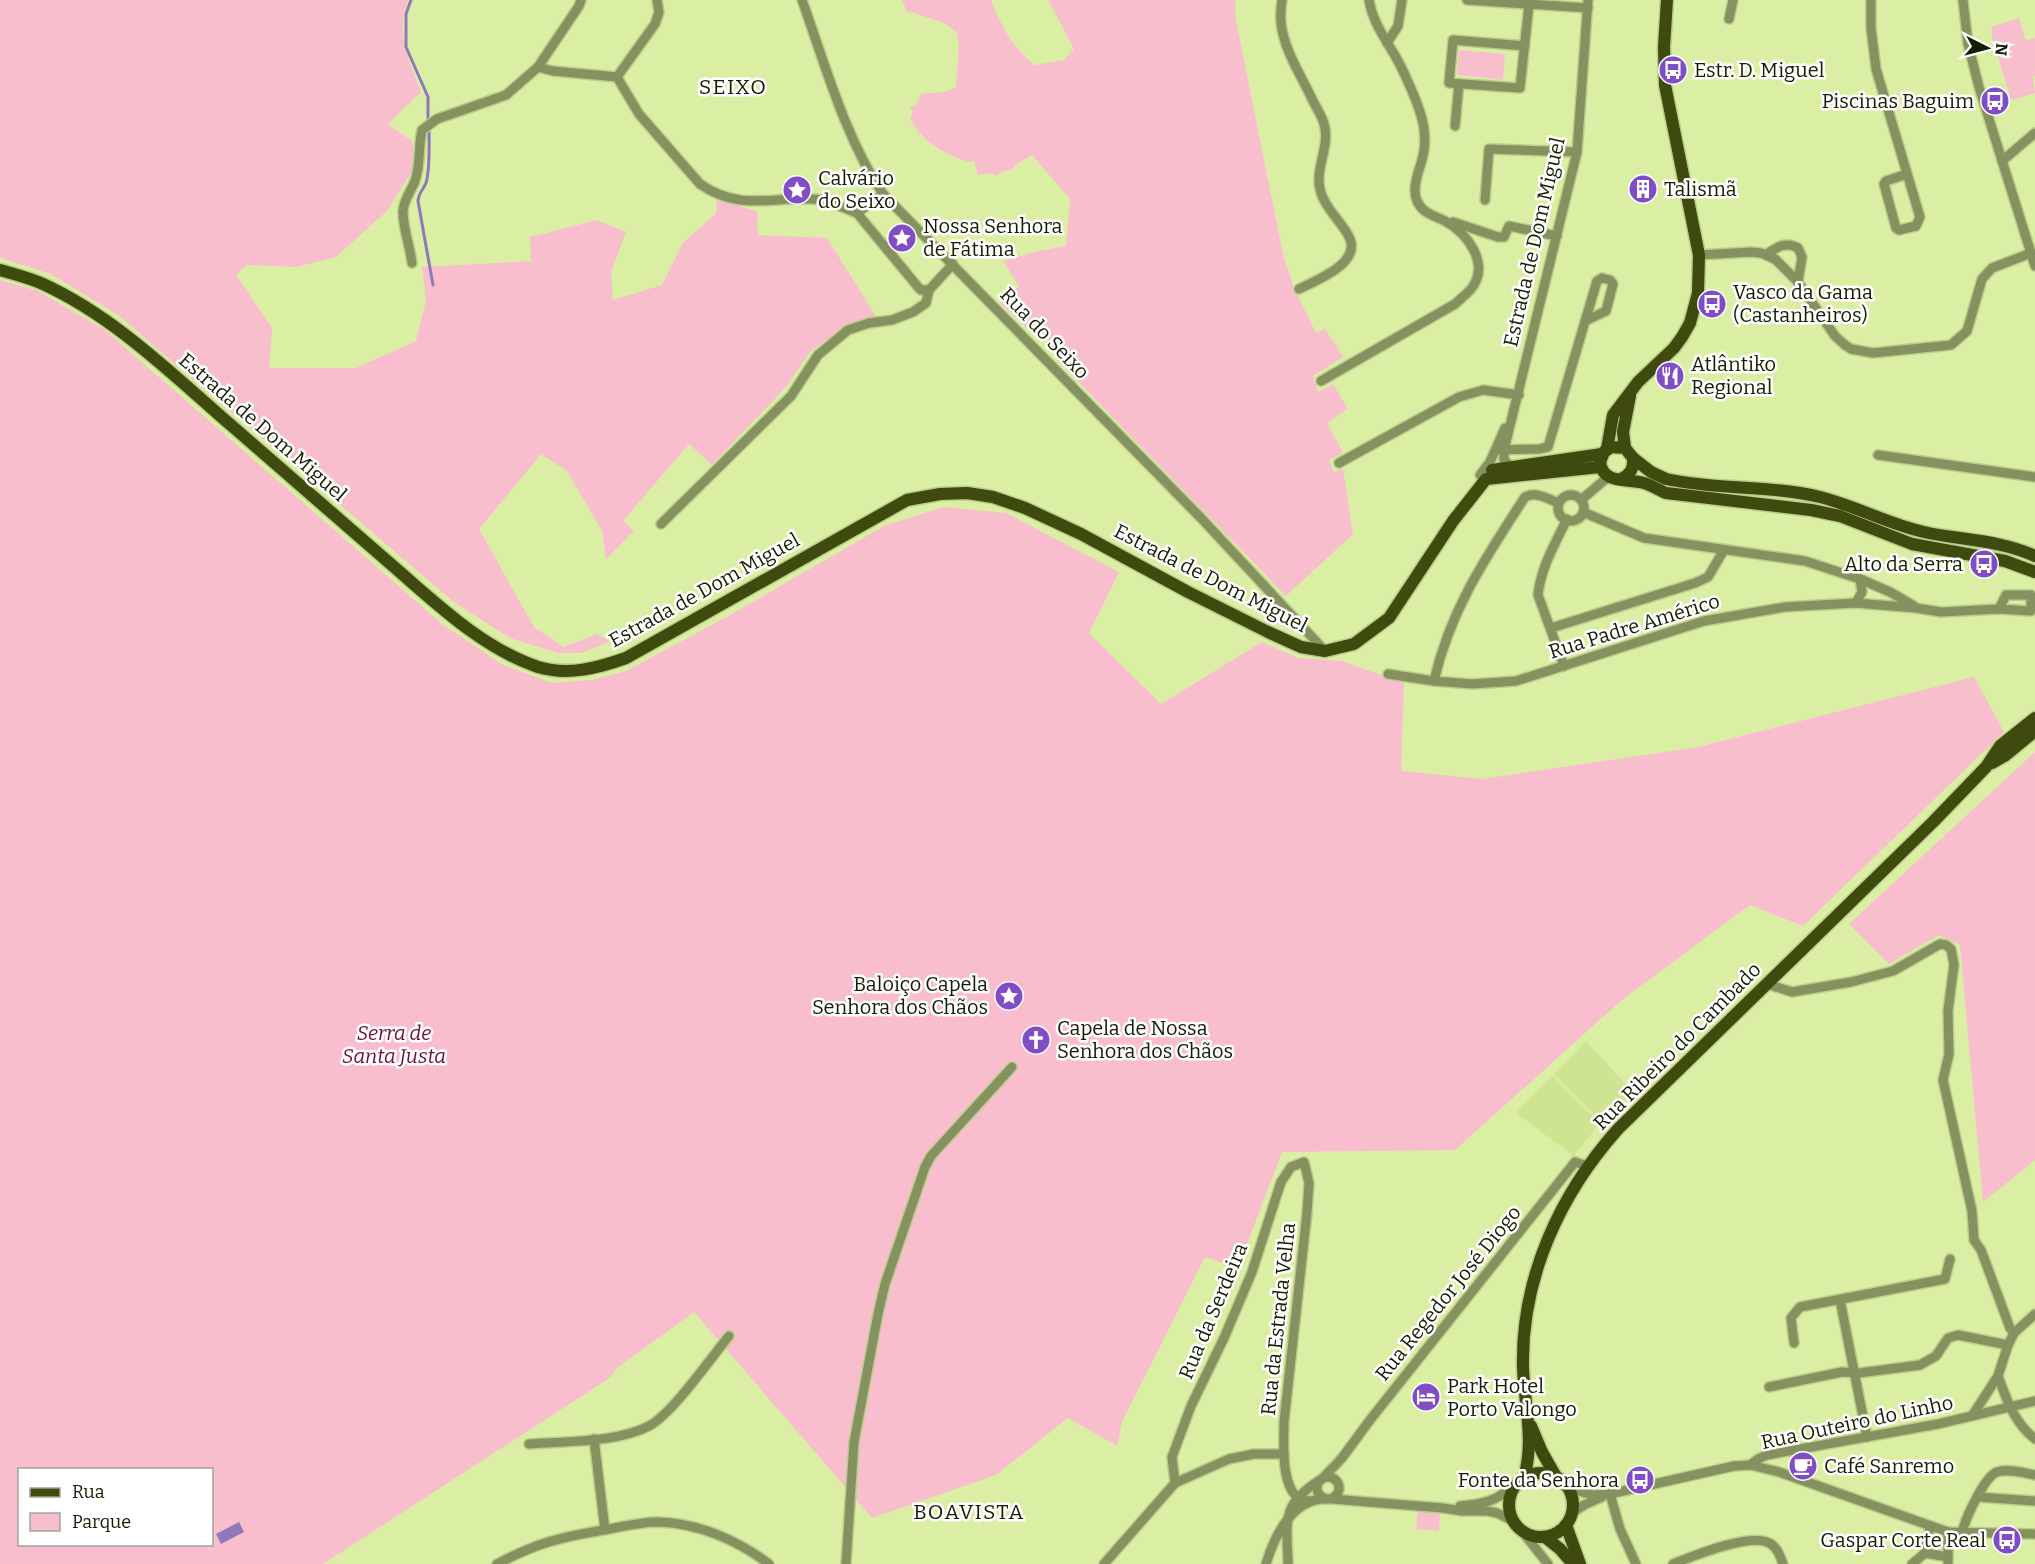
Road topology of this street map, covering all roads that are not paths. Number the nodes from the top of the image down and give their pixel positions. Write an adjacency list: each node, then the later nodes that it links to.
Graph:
1 (581, 0): 17 (street)
2 (657, 0): 18 (street)
3 (802, 0): 25 (street, Rua do Seixo)
4 (1282, 0): 38 (street)
5 (1369, 0): 15 (street)
6 (1402, 0): 15 (street)
7 (1467, 0): 12 (street)
8 (1667, 0): 31 (main road)
9 (1733, 0): 14 (street)
10 (1871, 0): 24 (street)
11 (1963, 0): 23 (street)
12 (1529, 4): 13 (street); 16 (street)
13 (1588, 4): 22 (street, Estrada de Dom Miguel)
14 (1729, 19)
15 (1387, 43): 28 (street)
16 (1525, 46): 19 (street); 19 (street)
17 (538, 67): 18 (street); 33 (street)
18 (617, 77): 27 (street)
19 (1459, 84): 20 (street)
20 (1455, 126)
21 (2035, 133): 23 (street)
22 (1577, 152): 26 (street); 29 (street, Estrada de Dom Miguel)
23 (2002, 161): 30 (street)
24 (1907, 174): 24 (street)
25 (883, 194): 27 (street); 34 (street, Rua do Seixo)
26 (1485, 200)
27 (857, 213): 39 (street)
28 (1446, 221): 29 (street); 41 (street)
29 (1557, 236): 43 (street, Estrada de Dom Miguel)
30 (2031, 253): 35 (street); 37 (street)
31 (1699, 255): 32 (street); 42 (main road)
32 (1767, 255): 37 (street); 37 (street)
33 (412, 263)
34 (953, 264): 39 (street); 69 (street, Rua do Seixo)
35 (2035, 266)
36 (0, 270): 69 (main road, Estrada de Dom Miguel)
37 (1798, 282)
38 (1299, 289)
39 (928, 290): 58 (street)
40 (1585, 321): 44 (street)
41 (1321, 381)
42 (1631, 392): 45 (main road); 47 (main road)
43 (1519, 395): 44 (street, Estrada de Dom Miguel); 48 (street)
44 (1500, 450): 49 (street); 50 (street, Estrada de Dom Miguel)
45 (1629, 453): 47 (main road); 52 (main road); 60 (main road)
46 (1878, 455): 51 (street)
47 (1604, 462): 49 (main road); 52 (main road); 53 (street); 57 (main road, Estrada de Dom Miguel)
48 (1339, 463)
49 (1511, 466): 50 (main road)
50 (1480, 475): 57 (main road, Estrada de Dom Miguel)
51 (2035, 477)
52 (1621, 479): 61 (main road)
53 (1581, 500): 54 (street); 55 (street)
54 (1559, 503): 56 (street); 72 (street)
55 (1583, 512): 56 (street); 59 (street)
56 (1567, 519): 68 (street)
57 (1453, 521): 69 (main road, Estrada de Dom Miguel)
58 (661, 524)
59 (1724, 550): 64 (street); 68 (street)
60 (2035, 556)
61 (2017, 564): 62 (street); 63 (main road)
62 (2035, 567)
63 (2035, 572)
64 (1860, 579): 65 (street); 66 (street)
65 (1856, 603): 66 (street, Rua Padre Américo); 70 (street, Rua Padre Américo)
66 (1916, 608): 67 (street, Rua Padre Américo)
67 (1999, 609)
68 (1551, 628): 70 (street)
69 (1325, 651)
70 (1564, 666): 72 (street, Rua Padre Américo)
71 (1388, 674): 72 (street, Rua Padre Américo)
72 (1434, 681)
73 (2035, 718): 75 (main road, Rua Ribeiro do Cambado)
74 (2035, 731): 75 (main road, Rua Ribeiro do Cambado)
75 (1986, 766): 76 (main road, Rua Ribeiro do Cambado)
76 (1767, 984): 79 (main road, Rua Ribeiro do Cambado); 83 (street)
77 (1012, 1066): 131 (street)
78 (1304, 1161): 98 (street, Rua da Estrada Velha); 106 (street, Rua da Serdeira)
79 (1587, 1166): 93 (main road, Rua Ribeiro do Cambado); 99 (street, Rua Regedor José Diogo)
80 (1950, 1259): 81 (street)
81 (1840, 1300): 85 (street); 87 (street)
82 (2035, 1314): 83 (street)
83 (2014, 1334): 86 (street)
84 (729, 1336): 95 (street)
85 (1794, 1343)
86 (2008, 1345): 87 (street); 88 (street)
87 (1854, 1372): 89 (street); 94 (street)
88 (1998, 1376): 91 (street); 92 (street)
89 (1769, 1387)
90 (2035, 1401): 91 (street, Rua Outeiro do Linho)
91 (2009, 1408): 92 (street, Rua Outeiro do Linho); 96 (street)
92 (1972, 1416): 94 (street, Rua Outeiro do Linho)
93 (1528, 1419): 101 (main road); 105 (main road)
94 (1867, 1437): 100 (street, Rua Outeiro do Linho)
95 (594, 1439): 97 (street); 122 (street)
96 (2035, 1439)
97 (529, 1444)
98 (1284, 1454): 104 (street, Rua da Estrada Velha); 106 (street)
99 (1342, 1458): 103 (street, Rua Regedor José Diogo); 107 (street, Rua Regedor José Diogo)
100 (1750, 1465): 110 (street); 121 (street)
101 (1555, 1475): 105 (main road); 109 (main road)
102 (2035, 1475): 111 (street)
103 (1322, 1479): 107 (street); 108 (street, Rua Regedor José Diogo); 113 (street)
104 (1288, 1480): 108 (street); 112 (street, Rua da Estrada Velha)
105 (1520, 1481): 117 (street); 120 (main road)
106 (1175, 1483): 132 (street)
107 (1338, 1484): 113 (street); 116 (street)
108 (1309, 1488): 112 (street, Rua Regedor José Diogo)
109 (1569, 1488): 110 (street); 118 (main road)
110 (1610, 1494): 118 (street); 138 (street)
111 (1978, 1497): 115 (street); 124 (street)
112 (1293, 1498): 114 (street); 119 (street)
113 (1329, 1499): 114 (street); 116 (street)
114 (1312, 1501): 119 (street)
115 (2035, 1501)
116 (1370, 1502): 117 (street)
117 (1443, 1508): 120 (street)
118 (1569, 1519): 126 (main road); 137 (main road)
119 (1287, 1521): 133 (street); 134 (street)
120 (1517, 1526): 126 (main road); 135 (street)
121 (1930, 1527): 123 (street); 127 (street)
122 (605, 1530): 129 (street); 130 (street)
123 (1948, 1532): 124 (street); 128 (street)
124 (1962, 1532): 125 (street)
125 (2035, 1534)
126 (1545, 1537): 136 (main road)
127 (1925, 1553): 128 (street); 141 (street)
128 (1948, 1561)
129 (498, 1564)
130 (769, 1564)
131 (846, 1564)
132 (1104, 1564)
133 (1266, 1564)
134 (1288, 1564)
135 (1548, 1564)
136 (1574, 1564)
137 (1580, 1564)
138 (1636, 1564)
139 (1673, 1564): 140 (street)
140 (1783, 1564)
141 (1912, 1564)

